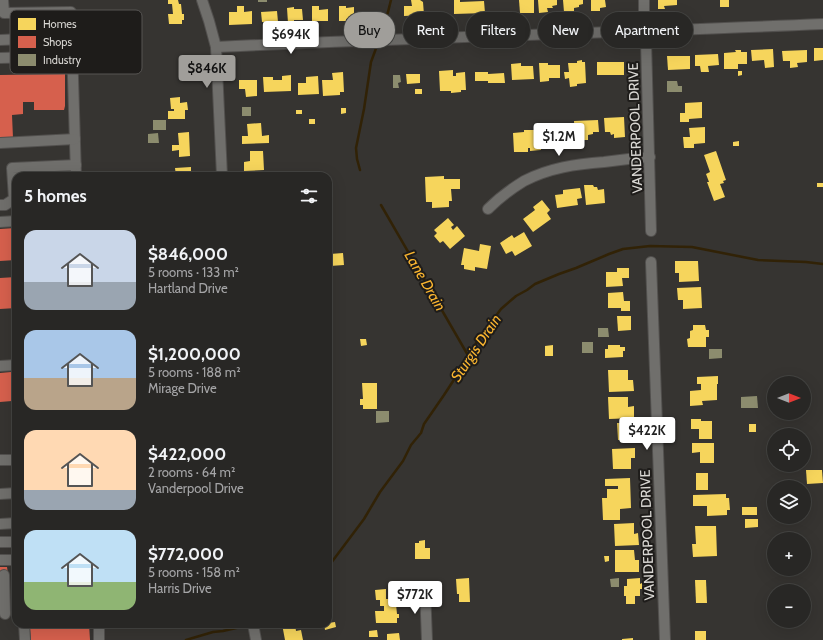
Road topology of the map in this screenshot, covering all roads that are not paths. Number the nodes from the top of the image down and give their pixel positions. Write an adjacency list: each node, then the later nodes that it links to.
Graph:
1 (3, 0): 5 (street)
2 (202, 0): 11 (street)
3 (644, 0): 4 (street, VANDERPOOL DRIVE)
4 (644, 12)
5 (2, 13)
6 (823, 24): 7 (street)
7 (693, 29)
8 (601, 32): 11 (street)
9 (0, 40): 10 (street)
10 (10, 40)
11 (216, 47): 22 (street)
12 (646, 48): 18 (street, VANDERPOOL DRIVE)
13 (0, 58): 14 (street)
14 (10, 58)
15 (73, 74): 16 (street)
16 (75, 139): 17 (street); 19 (street)
17 (0, 143)
18 (650, 157): 25 (street); 28 (street, VANDERPOOL DRIVE)
19 (76, 165): 20 (street); 21 (street)
20 (12, 172)
21 (76, 172)
22 (222, 172)
23 (12, 201): 24 (street)
24 (0, 205)
25 (488, 209)
26 (12, 221): 27 (street)
27 (0, 222)
28 (651, 231)
29 (651, 262): 51 (street, VANDERPOOL DRIVE)
30 (12, 365): 31 (street)
31 (0, 366)
32 (0, 460): 33 (street)
33 (12, 460)
34 (12, 493): 35 (street)
35 (0, 494)
36 (12, 523): 37 (street)
37 (0, 524)
38 (0, 542): 39 (street)
39 (12, 542)
40 (12, 562): 41 (street)
41 (2, 566): 43 (street)
42 (425, 589): 50 (street)
43 (5, 614)
44 (24, 628): 47 (street)
45 (99, 628): 48 (street)
46 (254, 628): 49 (street)
47 (25, 640)
48 (99, 640)
49 (256, 640)
50 (427, 640)
51 (665, 640)

